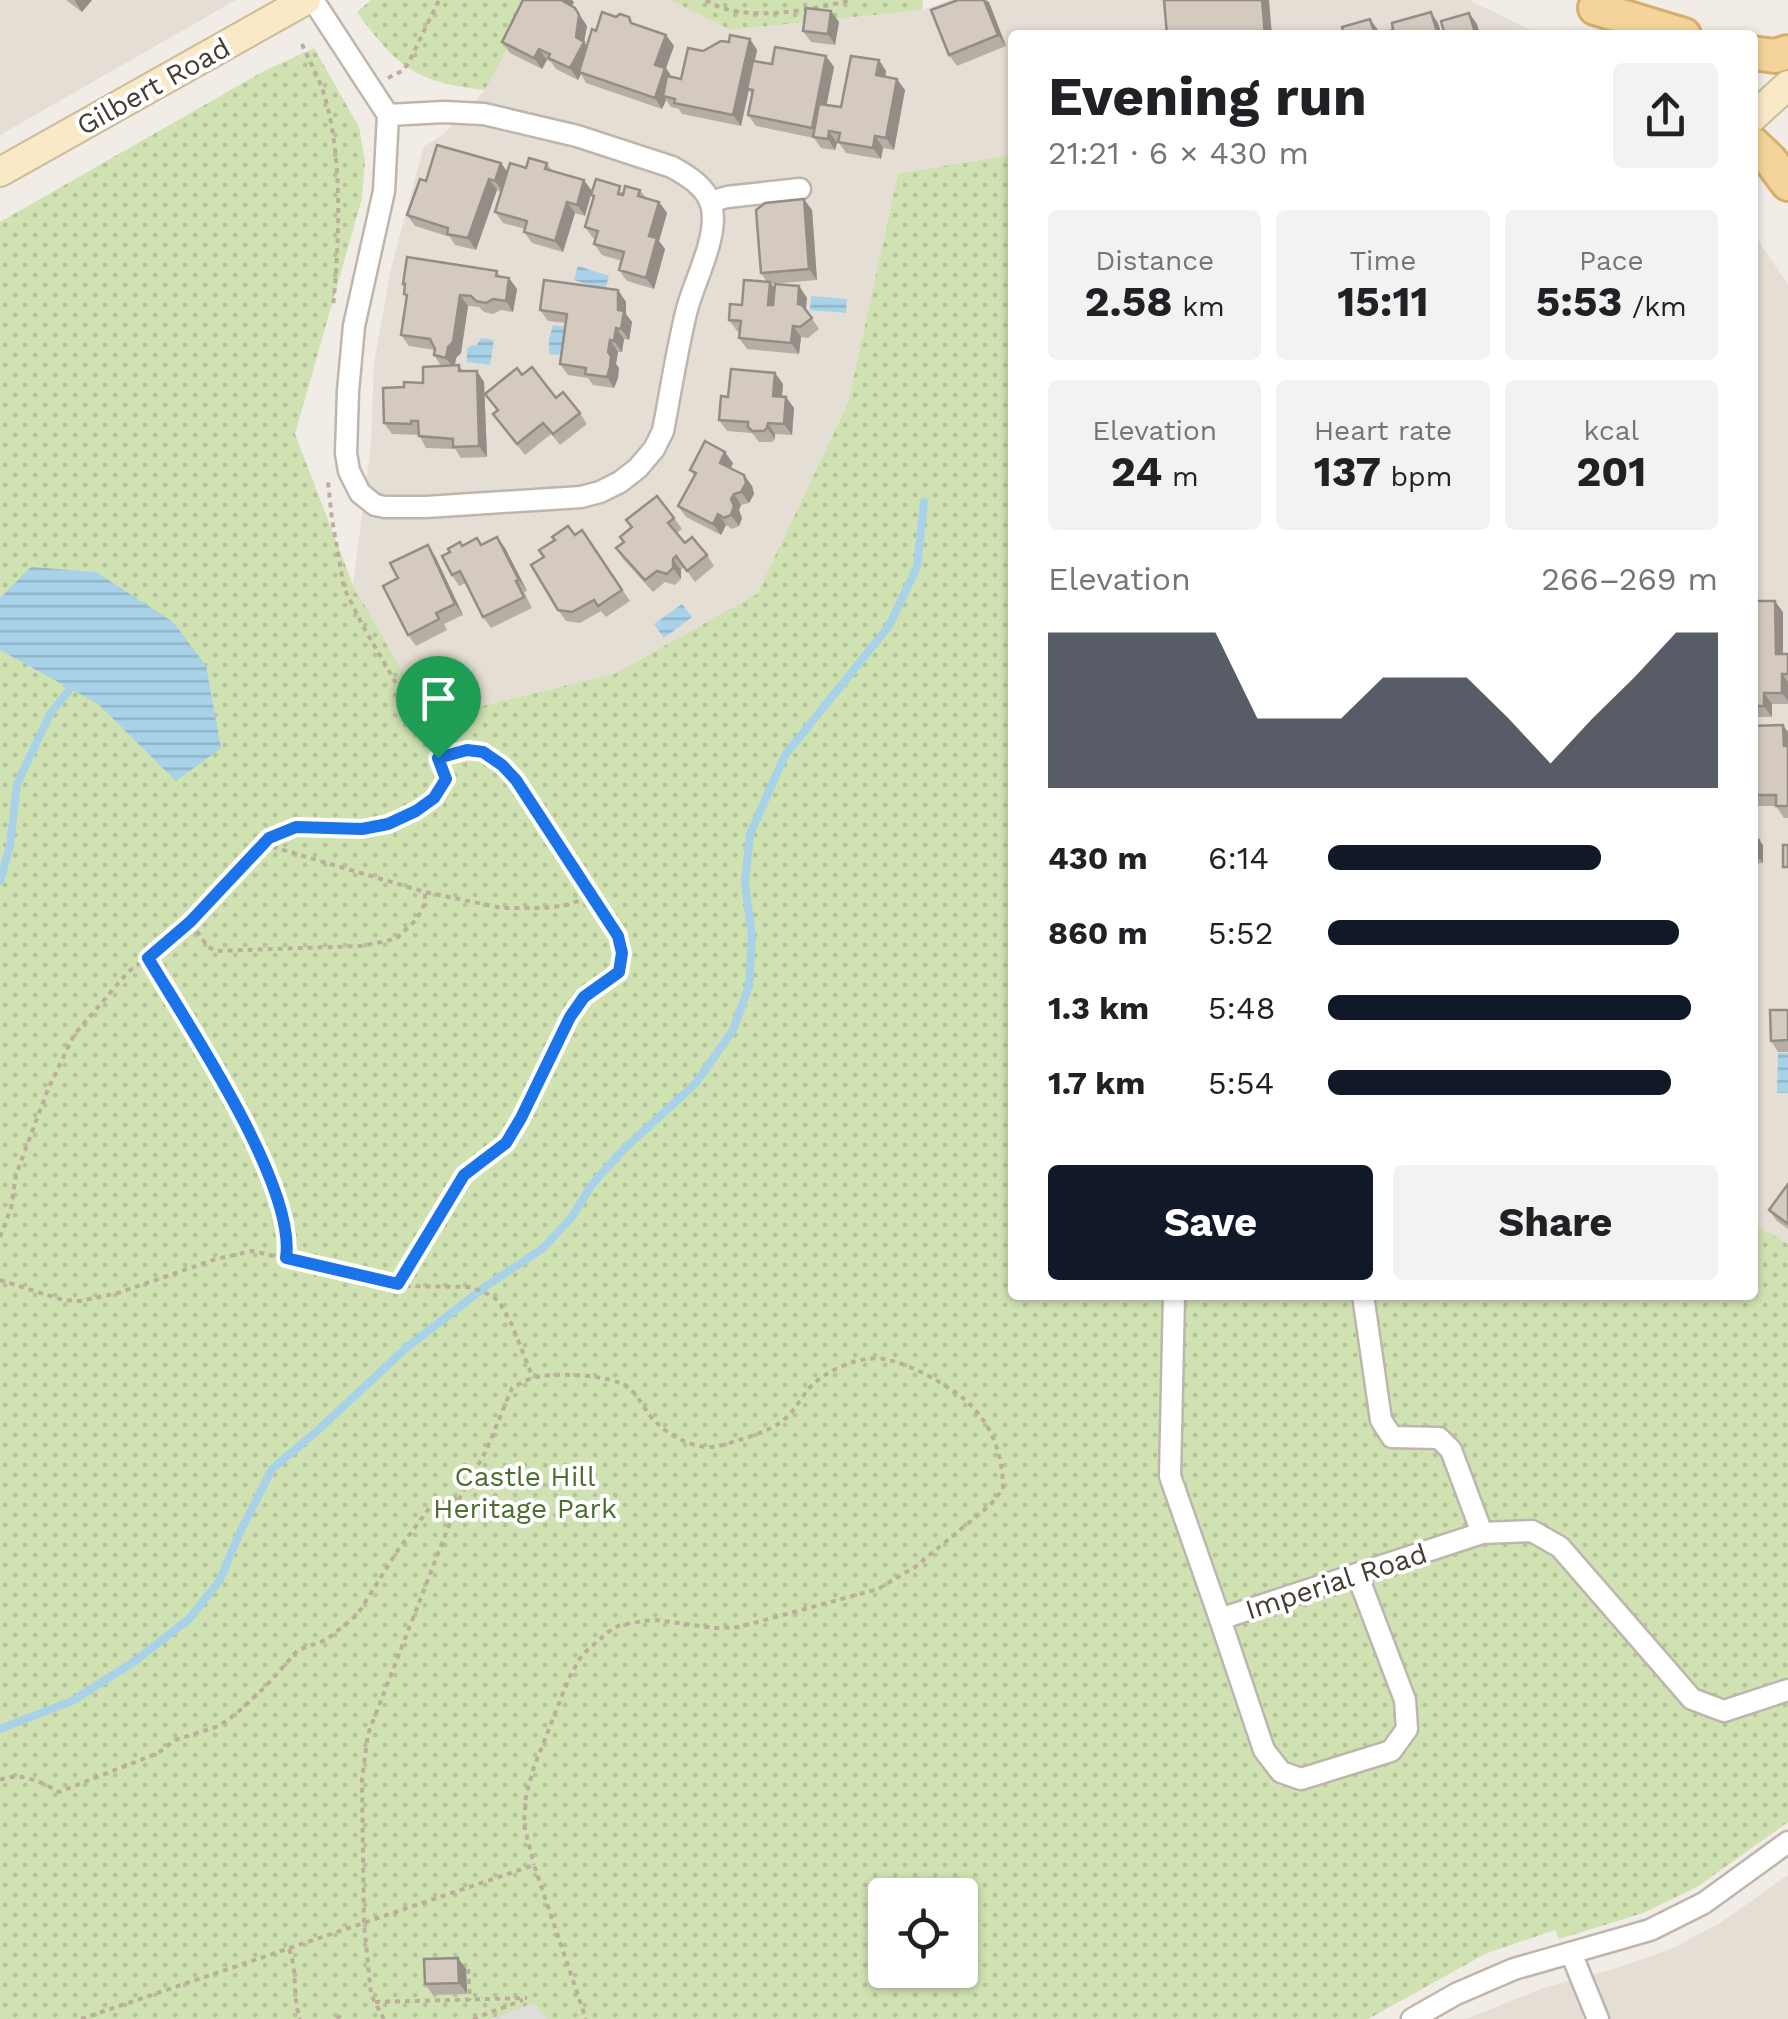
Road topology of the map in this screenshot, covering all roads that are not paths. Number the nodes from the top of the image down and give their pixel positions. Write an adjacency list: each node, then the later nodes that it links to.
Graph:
1 (310, 0): 9 (street); 11 (main road, Gilbert Road)
2 (1587, 4): 3 (main road); 4 (main road)
3 (1623, 30)
4 (1668, 30)
5 (1788, 52): 6 (main road)
6 (1758, 54)
7 (1788, 85): 8 (main road)
8 (1758, 114)
9 (388, 115): 14 (street); 14 (street)
10 (1758, 149): 12 (main road)
11 (0, 172)
12 (1788, 184)
13 (800, 189): 14 (street)
14 (710, 202)
15 (1174, 1300): 19 (street, Imperial Road)
16 (1364, 1300): 17 (street)
17 (1482, 1534): 18 (street, Imperial Road); 20 (street, Imperial Road)
18 (1358, 1574): 19 (street, Imperial Road); 19 (street)
19 (1220, 1619)
20 (1788, 1690)
21 (1788, 1842): 22 (street)
22 (1571, 1953): 23 (street); 24 (street)
23 (1412, 2019)
24 (1598, 2019)

